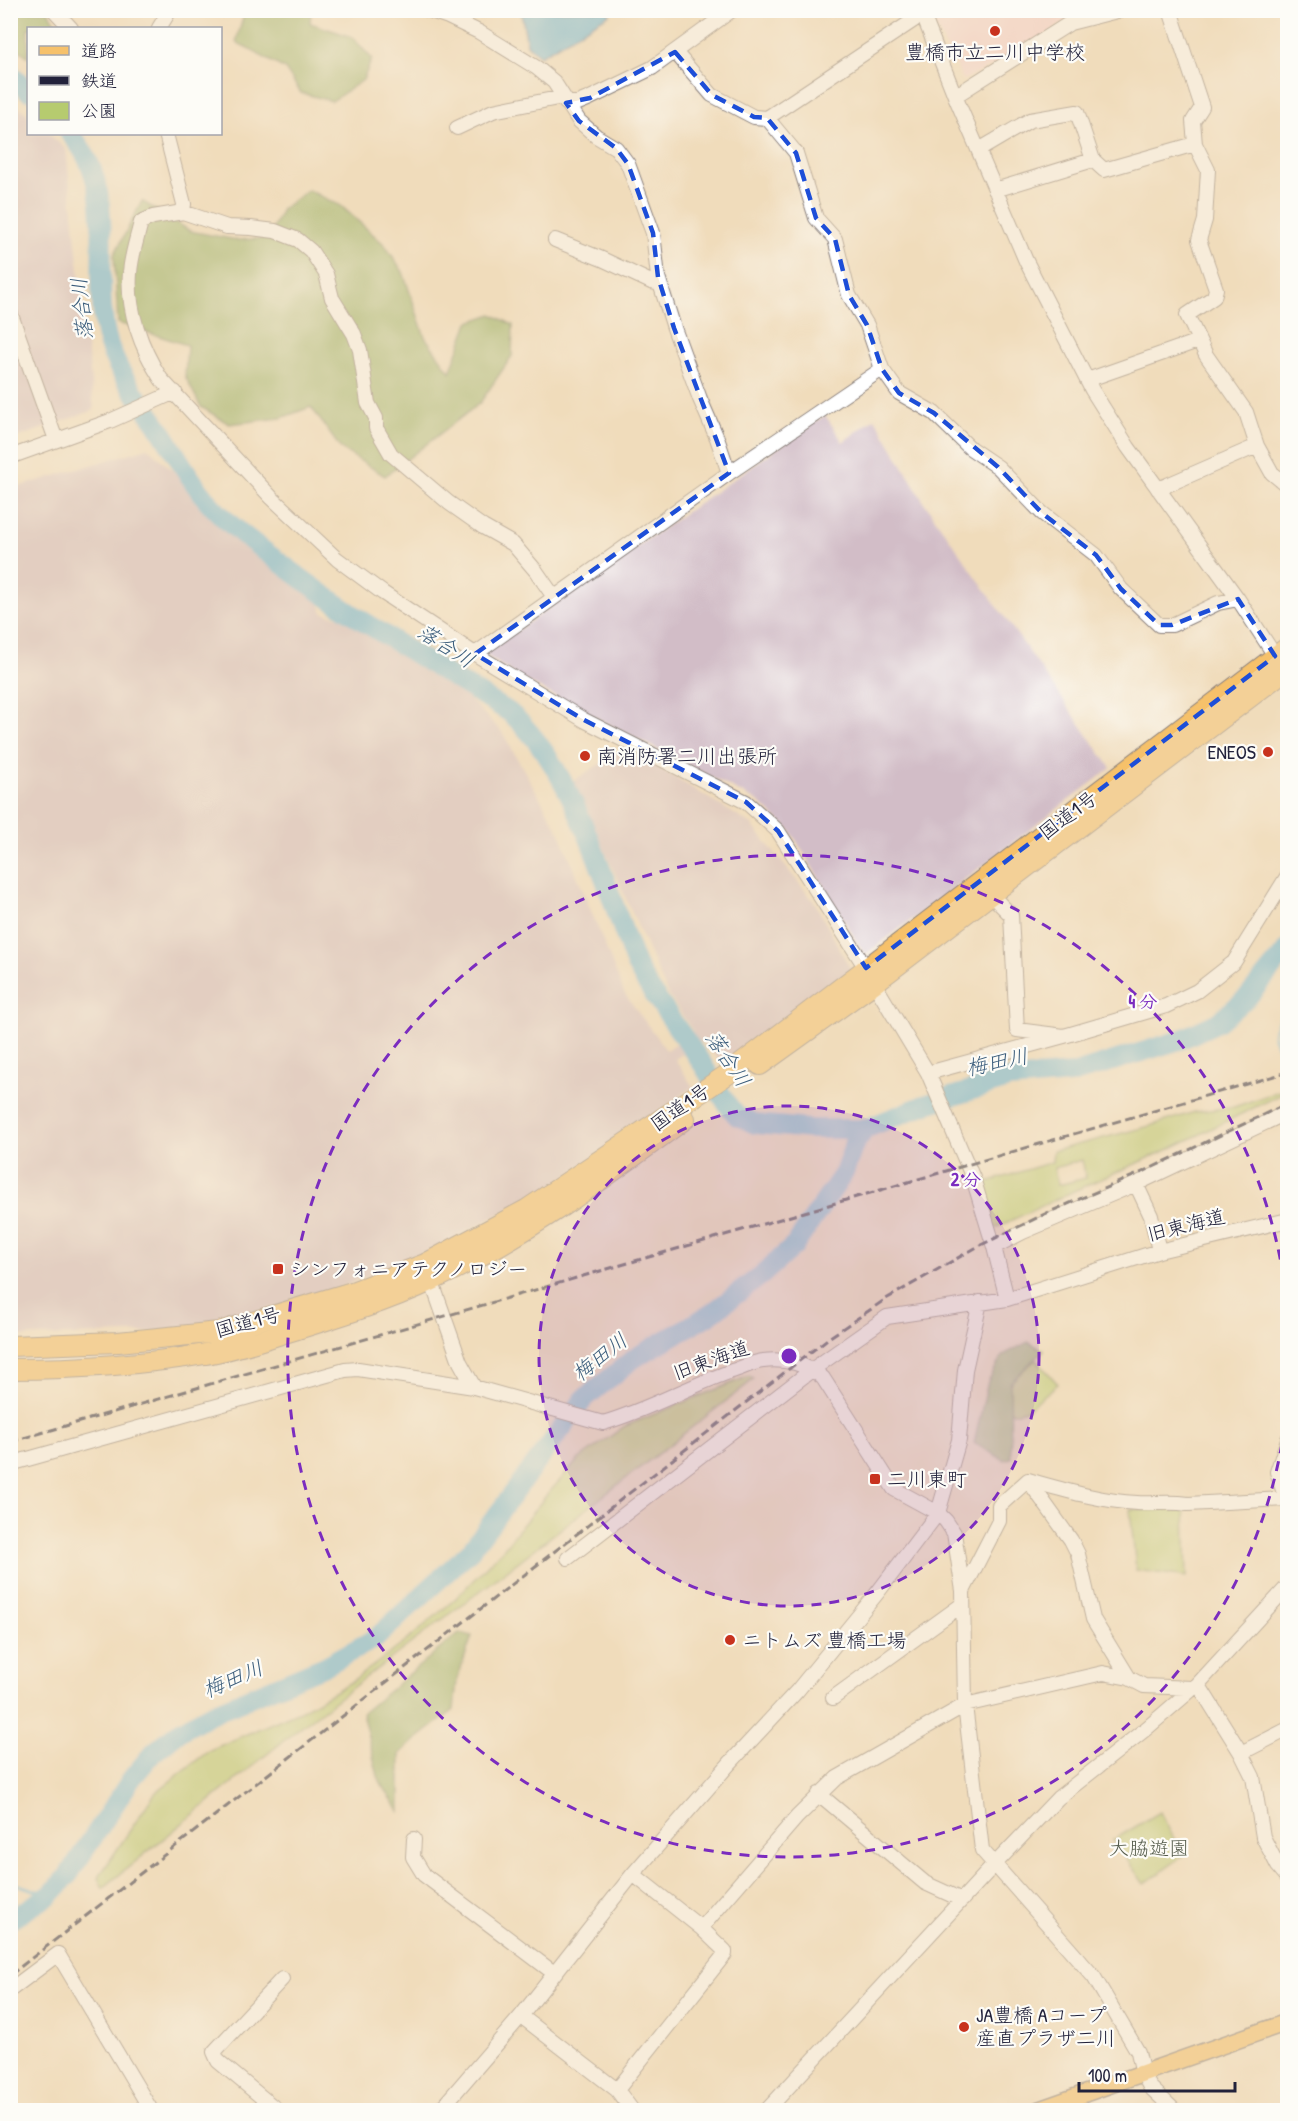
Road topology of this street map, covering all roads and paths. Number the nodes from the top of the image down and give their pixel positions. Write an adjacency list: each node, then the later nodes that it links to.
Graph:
1 (54, 10): 8 (street)
2 (170, 10): 9 (street)
3 (428, 10): 12 (street)
4 (732, 10): 10 (street)
5 (1121, 10): 11 (street)
6 (1170, 10): 16 (street)
7 (922, 12): 11 (street); 13 (street)
8 (70, 27)
9 (160, 27)
10 (675, 52): 12 (street); 13 (street)
11 (955, 96): 17 (street)
12 (564, 100): 14 (street); 22 (street)
13 (767, 118): 25 (street)
14 (457, 128)
15 (166, 135): 20 (street)
16 (1196, 144): 18 (street); 24 (street)
17 (979, 150): 18 (street); 19 (street)
18 (1093, 160): 19 (street)
19 (995, 190): 26 (street)
20 (183, 212): 27 (street); 34 (street)
21 (555, 240): 22 (street)
22 (660, 284): 31 (street)
23 (10, 312): 28 (street)
24 (1198, 341): 26 (street); 29 (street)
25 (882, 369): 31 (street); 35 (street)
26 (1087, 380): 33 (street)
27 (175, 392): 28 (street); 36 (street)
28 (56, 440): 30 (street)
29 (1257, 446): 32 (street); 33 (street)
30 (10, 457)
31 (729, 473): 34 (street)
32 (1287, 486)
33 (1158, 489): 35 (street)
34 (554, 597): 36 (street)
35 (1238, 599): 37 (street)
36 (475, 654): 40 (street)
37 (1284, 664): 39 (highway, 国道1号); 40 (highway, 国道1号)
38 (1287, 874): 41 (street)
39 (990, 894): 40 (highway, 国道1号); 41 (street)
40 (870, 976): 42 (street); 48 (highway, 国道1号)
41 (1064, 1036): 42 (street)
42 (928, 1075): 46 (street)
43 (1287, 1112): 44 (street)
44 (1136, 1185): 46 (street); 47 (street)
45 (1287, 1220): 47 (street, 旧東海道)
46 (994, 1247): 49 (street)
47 (1159, 1251): 49 (street, 旧東海道)
48 (429, 1272): 51 (highway, 国道1号); 52 (highway, 国道1号); 54 (street)
49 (1007, 1299): 50 (street, 旧東海道)
50 (980, 1302): 53 (street, 旧東海道); 59 (street)
51 (10, 1346)
52 (10, 1369)
53 (813, 1369): 54 (street, 旧東海道); 59 (street); 60 (street)
54 (474, 1387): 56 (street, 旧東海道)
55 (1287, 1439): 58 (street)
56 (10, 1464)
57 (1029, 1480): 58 (street); 62 (street); 63 (street)
58 (1287, 1503)
59 (938, 1514): 62 (street); 72 (street)
60 (567, 1558)
61 (1287, 1586): 64 (street)
62 (963, 1597): 65 (street); 66 (street)
63 (1129, 1678): 64 (street); 66 (street)
64 (1195, 1686): 68 (street); 71 (street)
65 (833, 1698)
66 (965, 1705): 69 (street); 71 (street)
67 (1287, 1729): 68 (street)
68 (1241, 1753): 73 (street)
69 (819, 1794): 74 (street); 75 (street)
70 (414, 1839): 76 (street)
71 (994, 1865): 74 (street); 81 (street)
72 (633, 1874): 75 (street); 76 (street)
73 (1287, 1878)
74 (962, 1900): 87 (street)
75 (701, 1928): 82 (street)
76 (554, 1973): 79 (street)
77 (282, 1979): 84 (street)
78 (10, 1990): 83 (street)
79 (521, 2016): 82 (street); 85 (street)
80 (1287, 2022): 81 (main road)
81 (1143, 2074): 88 (main road); 89 (street)
82 (617, 2090): 86 (street)
83 (152, 2110)
84 (277, 2110)
85 (440, 2110)
86 (632, 2110)
87 (767, 2110)
88 (1038, 2110)
89 (1174, 2110)

